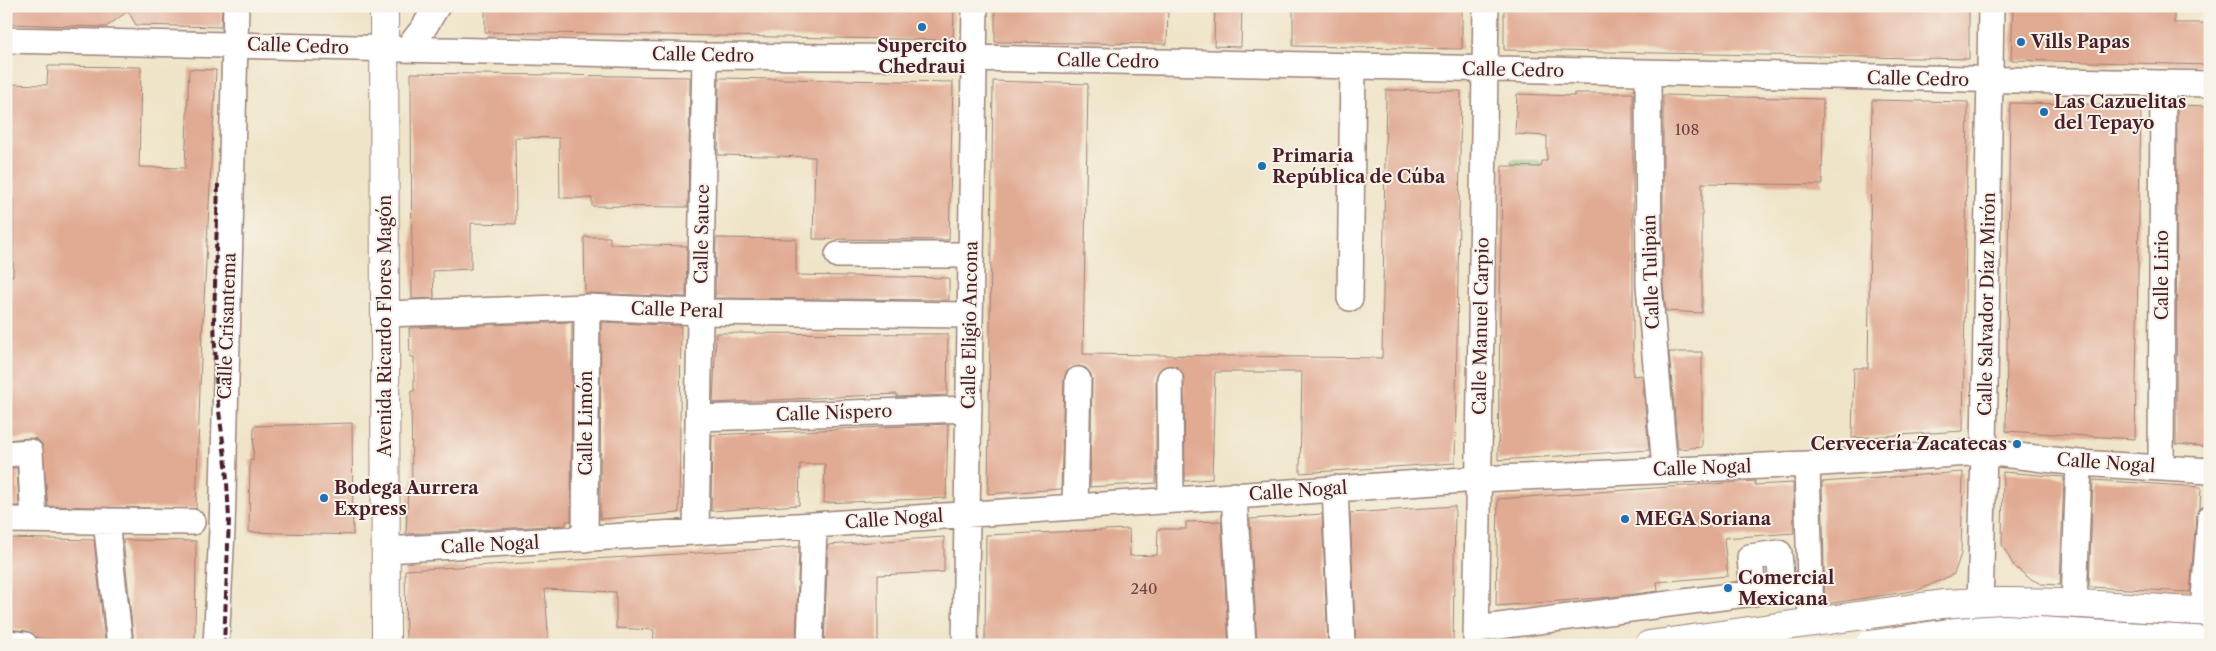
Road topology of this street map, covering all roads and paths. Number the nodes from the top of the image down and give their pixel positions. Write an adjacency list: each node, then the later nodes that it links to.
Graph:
1 (236, 6): 8 (street, Calle Crisantema)
2 (384, 6): 9 (main road, Avenida Ricardo Flores Magón)
3 (437, 6): 9 (street)
4 (975, 6): 11 (street, Calle Eligio Ancona)
5 (1486, 6): 13 (street, Calle Manuel Carpio)
6 (1991, 6): 15 (street, Calle Salvador Díaz Mirón)
7 (6, 40): 8 (street, Calle Cedro)
8 (235, 43): 9 (street, Calle Cedro); 63 (street, Calle Crisantema)
9 (395, 48): 10 (street, Calle Cedro); 23 (main road, Avenida Ricardo Flores Magón)
10 (704, 56): 11 (street, Calle Cedro); 22 (street, Calle Sauce)
11 (974, 58): 12 (street, Calle Cedro); 18 (street, Calle Eligio Ancona)
12 (1353, 67): 13 (street, Calle Cedro); 20 (street)
13 (1485, 69): 14 (street, Calle Cedro); 36 (street, Calle Manuel Carpio)
14 (1648, 74): 15 (street, Calle Cedro); 34 (street, Calle Tulipán)
15 (1991, 80): 16 (street, Calle Cedro); 29 (street, Calle Salvador Díaz Mirón)
16 (2163, 84): 17 (street, Calle Cedro); 33 (street, Calle Lirio)
17 (2210, 84)
18 (970, 254): 19 (street); 24 (street, Calle Eligio Ancona)
19 (838, 255)
20 (1350, 298)
21 (587, 307): 22 (street, Calle Peral); 23 (street, Calle Peral); 49 (street, Calle Limón)
22 (701, 312): 24 (street, Calle Peral); 28 (street, Calle Sauce)
23 (385, 314): 50 (main road, Avenida Ricardo Flores Magón)
24 (969, 315): 27 (street, Calle Eligio Ancona)
25 (1170, 379): 39 (street)
26 (1078, 380): 40 (street)
27 (969, 409): 28 (street, Calle Níspero); 41 (street, Calle Eligio Ancona)
28 (699, 418): 48 (street, Calle Sauce)
29 (1984, 452): 31 (street, Calle Nogal); 32 (street, Calle Nogal); 54 (street, Calle Salvador Díaz Mirón)
30 (6, 454): 44 (street)
31 (2079, 462): 33 (street, Calle Nogal); 55 (street)
32 (1807, 464): 34 (street, Calle Nogal); 51 (street)
33 (2161, 467): 35 (street, Calle Nogal)
34 (1665, 469): 36 (street, Calle Nogal)
35 (2210, 472)
36 (1479, 479): 37 (street, Calle Nogal); 58 (street, Calle Manuel Carpio)
37 (1335, 488): 38 (street, Calle Nogal); 68 (street)
38 (1234, 495): 39 (street, Calle Nogal); 67 (street)
39 (1170, 500): 40 (street, Calle Nogal)
40 (1075, 507): 41 (street, Calle Nogal)
41 (966, 514): 47 (street, Calle Nogal); 66 (street, Calle Eligio Ancona)
42 (2210, 518): 56 (street)
43 (6, 520): 44 (street)
44 (34, 520): 45 (street)
45 (106, 521): 46 (street); 62 (street)
46 (192, 522)
47 (814, 524): 48 (street, Calle Nogal); 65 (street)
48 (696, 532): 49 (street, Calle Nogal)
49 (585, 539): 50 (street, Calle Nogal)
50 (386, 550): 64 (main road, Avenida Ricardo Flores Magón)
51 (1810, 583): 52 (street); 57 (street)
52 (1782, 588): 53 (street); 53 (street)
53 (1754, 593): 58 (street)
54 (1981, 601): 55 (main road); 57 (main road); 71 (street, Calle Salvador Díaz Mirón)
55 (2074, 604): 56 (main road)
56 (2207, 612)
57 (1811, 623): 69 (main road)
58 (1476, 637)
59 (2210, 641): 70 (main road, bridge)
60 (6, 644): 61 (street)
61 (25, 645)
62 (120, 645)
63 (216, 645)
64 (386, 645)
65 (810, 645)
66 (964, 645)
67 (1242, 645)
68 (1342, 645)
69 (1649, 645)
70 (1869, 645)
71 (1979, 645)

